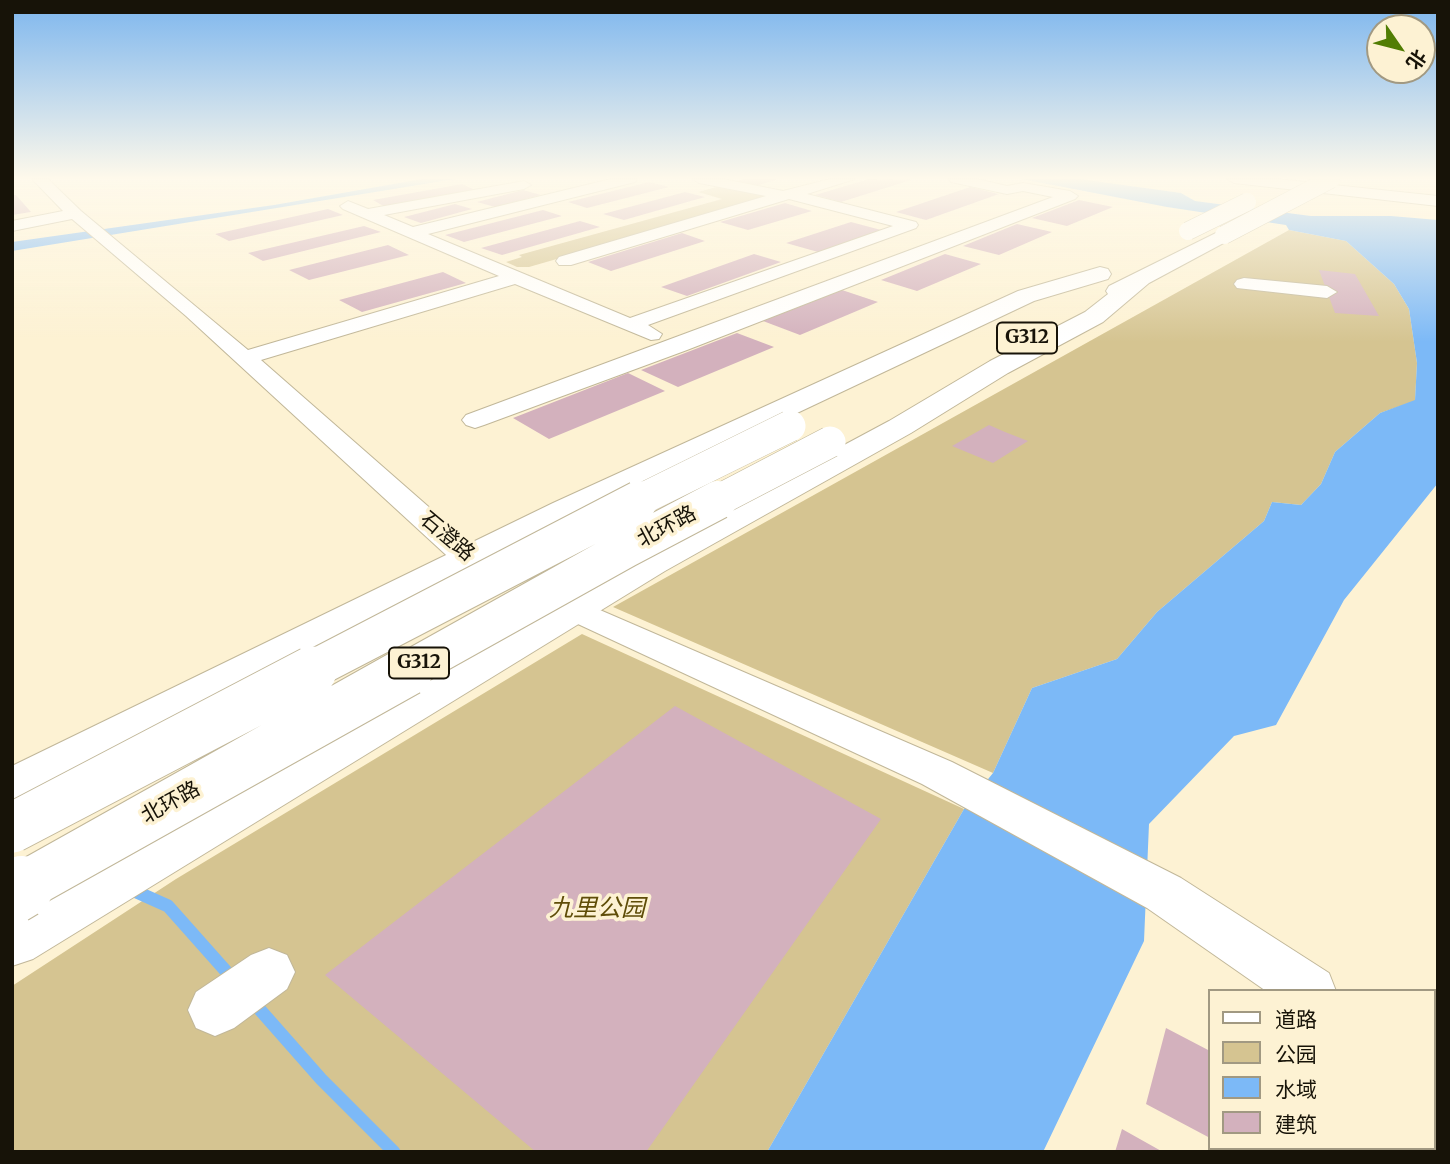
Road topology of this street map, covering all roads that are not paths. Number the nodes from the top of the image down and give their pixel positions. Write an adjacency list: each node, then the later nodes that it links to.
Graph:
1 (411, 233): 10 (street)
2 (658, 233): 8 (street)
3 (887, 233): 14 (street)
4 (972, 233): 15 (street)
5 (1181, 233): 9 (highway, 北环路 / G312, bridge)
6 (1227, 233): 11 (highway, 北环路 / G312, bridge)
7 (98, 235): 16 (street, 石澄路)
8 (565, 261)
9 (1100, 274): 18 (highway); 22 (highway, 北环路 / G312, bridge)
10 (517, 277): 14 (street); 16 (street)
11 (1141, 279): 19 (highway); 23 (highway, 北环路 / G312, bridge)
12 (1244, 284): 13 (street)
13 (1327, 292)
14 (629, 325): 15 (street)
15 (679, 345): 17 (street)
16 (244, 358): 18 (street, 石澄路)
17 (475, 419)
18 (468, 558): 19 (street, 石澄路); 20 (highway)
19 (572, 610): 21 (street, 石澄路); 24 (highway)
20 (12, 789)
21 (973, 792): 26 (street)
22 (12, 828)
23 (12, 893)
24 (12, 940)
25 (269, 972): 27 (street)
26 (1307, 989)
27 (215, 1010)

